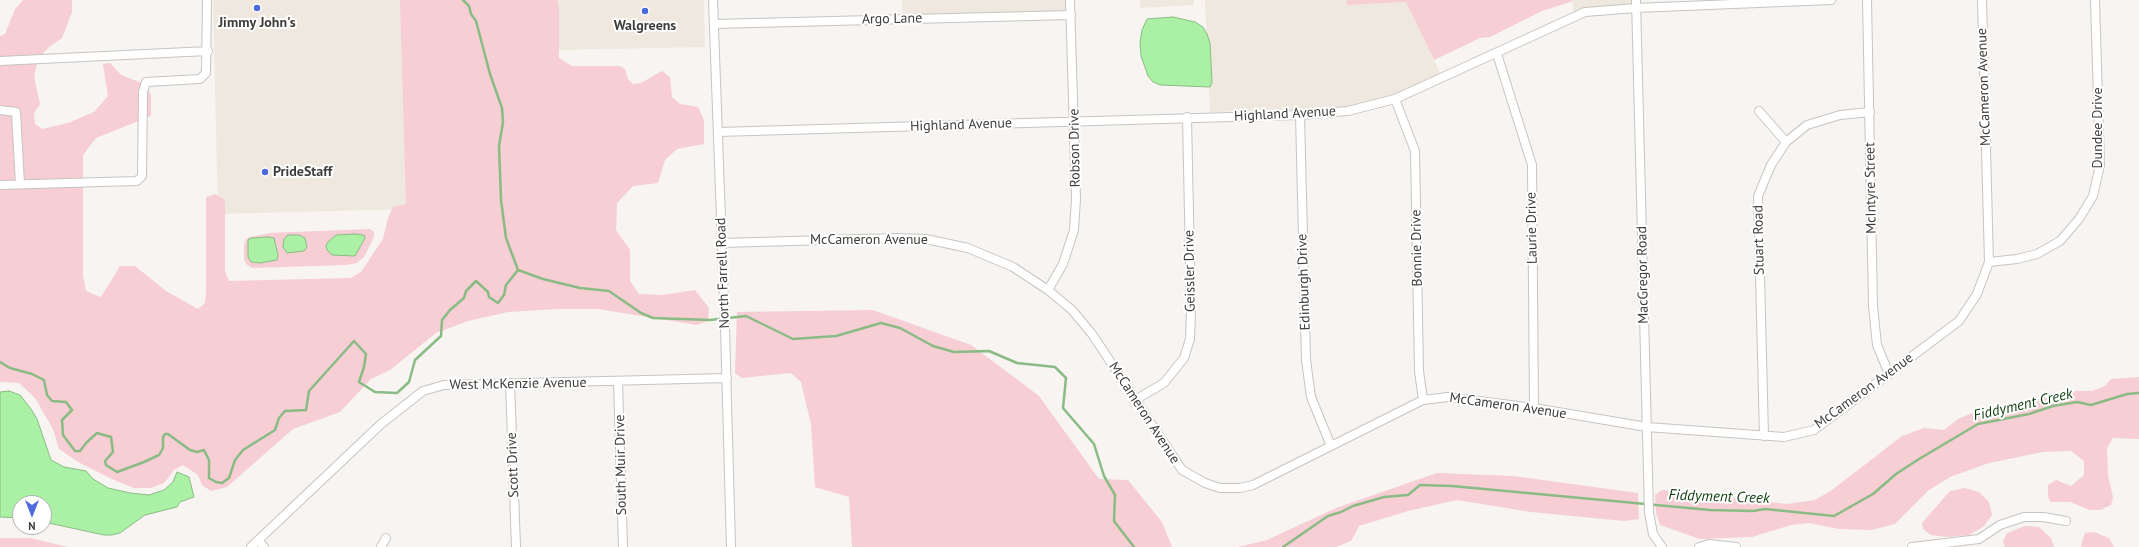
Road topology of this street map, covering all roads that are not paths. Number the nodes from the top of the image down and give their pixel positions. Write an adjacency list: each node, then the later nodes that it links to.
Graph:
1 (207, 0): 11 (street)
2 (713, 0): 10 (street, North Farrell Road)
3 (1070, 0): 9 (street, Robson Drive)
4 (1831, 0): 8 (street, Highland Avenue)
5 (1867, 0): 17 (street, McIntyre Street)
6 (1982, 0): 26 (street, McCameron Avenue)
7 (2095, 0): 26 (street, Dundee Drive)
8 (1636, 4): 12 (street, Highland Avenue); 35 (street, MacGregor Road)
9 (1071, 15): 10 (street, Argo Lane); 20 (street, Robson Drive)
10 (714, 24): 21 (street, North Farrell Road)
11 (208, 51): 13 (street); 23 (street)
12 (1497, 54): 14 (street, Highland Avenue); 34 (street, Laurie Drive)
13 (0, 62)
14 (1395, 99): 18 (street, Highland Avenue); 33 (street, Bonnie Drive)
15 (0, 110): 23 (street)
16 (1759, 111): 22 (street)
17 (1870, 112): 22 (street, Stuart Road); 28 (street, McIntyre Street)
18 (1300, 115): 19 (street, Highland Avenue); 37 (street, Edinburgh Drive)
19 (1187, 117): 20 (street, Highland Avenue); 32 (street, Geissler Drive)
20 (1074, 121): 21 (street, Highland Avenue); 27 (street, Robson Drive)
21 (718, 132): 25 (street, North Farrell Road)
22 (1786, 142): 36 (street, Stuart Road)
23 (20, 184): 24 (street)
24 (0, 185)
25 (722, 243): 27 (street, McCameron Avenue); 29 (street, North Farrell Road)
26 (1989, 262): 28 (street, McCameron Avenue)
27 (1048, 290): 32 (street, McCameron Avenue)
28 (1889, 374): 36 (street, McCameron Avenue)
29 (727, 378): 30 (street, West McKenzie Avenue); 46 (street, North Farrell Road)
30 (618, 382): 31 (street, West McKenzie Avenue); 45 (street, South Muir Drive)
31 (510, 384): 40 (street, West McKenzie Avenue); 44 (street, Scott Drive)
32 (1135, 400): 37 (street, McCameron Avenue)
33 (1423, 400): 34 (street, McCameron Avenue); 37 (street, McCameron Avenue)
34 (1534, 408): 35 (street, McCameron Avenue)
35 (1647, 428): 36 (street, McCameron Avenue); 47 (street, MacGregor Road)
36 (1764, 436)
37 (1331, 446)
38 (2066, 521): 50 (street)
39 (386, 538): 43 (street)
40 (258, 540): 41 (street, West McKenzie Avenue); 42 (street)
41 (251, 547)
42 (264, 547)
43 (381, 547)
44 (516, 547)
45 (623, 547)
46 (731, 547)
47 (1662, 547)
48 (1699, 547): 49 (street)
49 (1736, 547)
50 (1912, 547)

